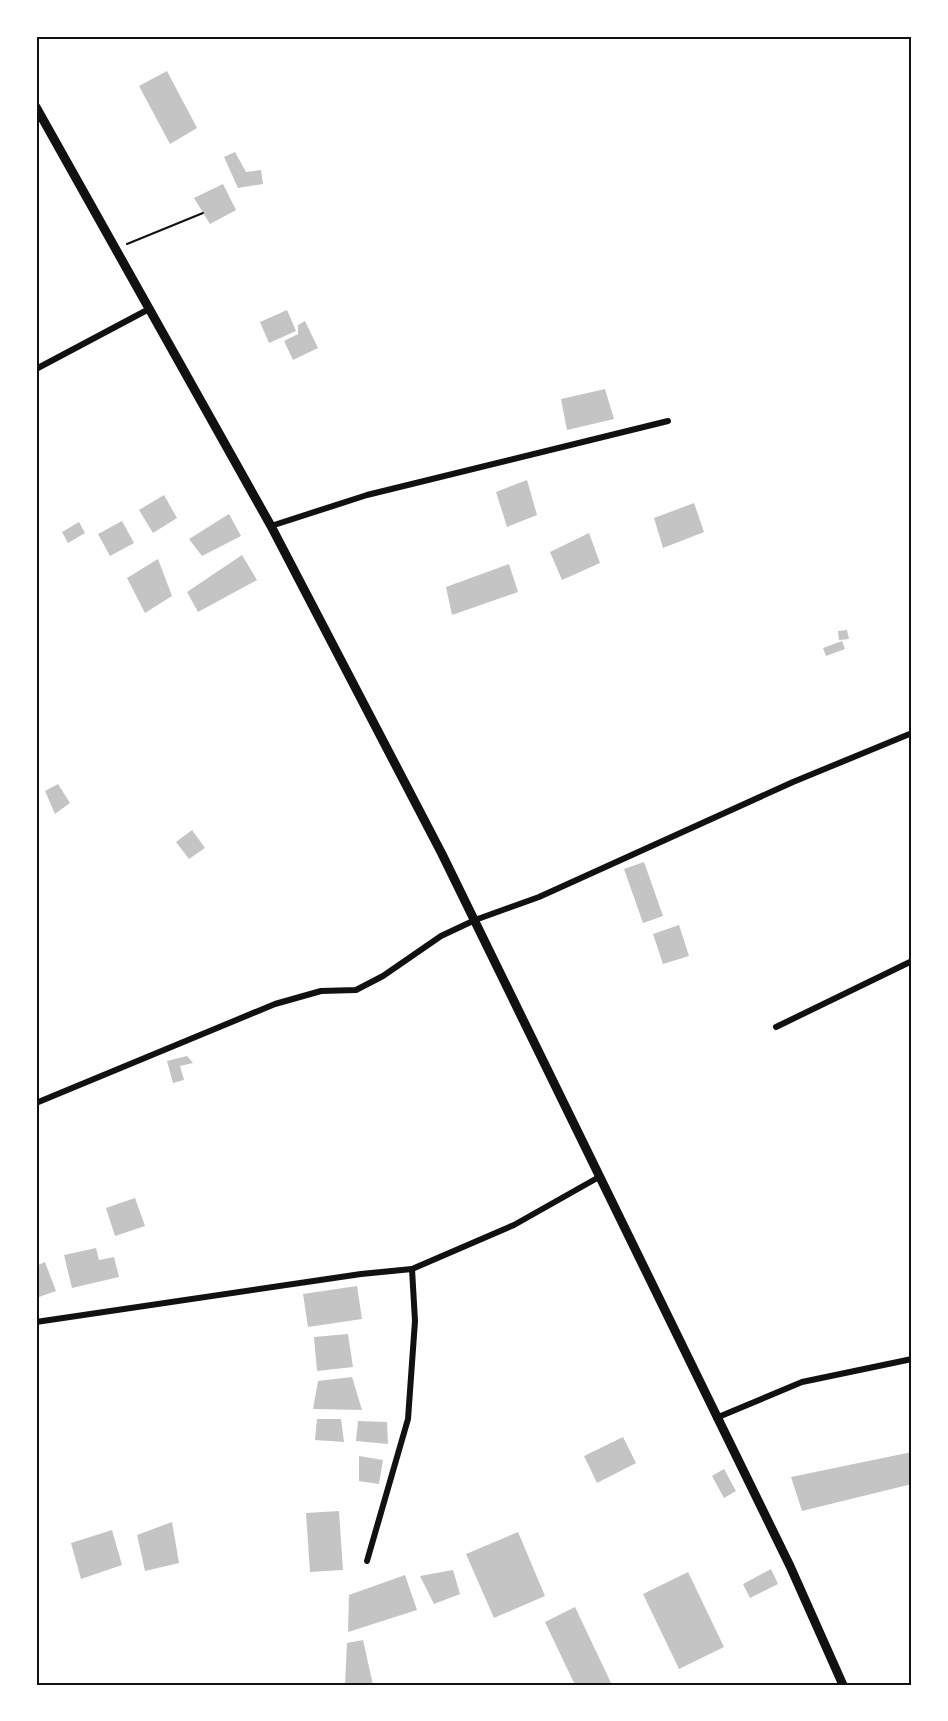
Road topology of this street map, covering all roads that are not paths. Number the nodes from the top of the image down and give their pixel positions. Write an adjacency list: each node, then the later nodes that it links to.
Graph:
1 (36, 106): 2 (street)
2 (149, 309): 3 (street); 5 (street)
3 (36, 369)
4 (668, 421): 5 (street)
5 (271, 526): 7 (street)
6 (912, 733): 7 (street)
7 (475, 920): 10 (street); 11 (street)
8 (912, 961): 9 (street)
9 (776, 1027)
10 (36, 1103)
11 (599, 1177): 12 (street); 15 (street)
12 (412, 1269): 13 (street); 16 (street)
13 (36, 1322)
14 (912, 1359): 15 (street)
15 (715, 1418): 17 (street)
16 (367, 1561)
17 (843, 1685)

